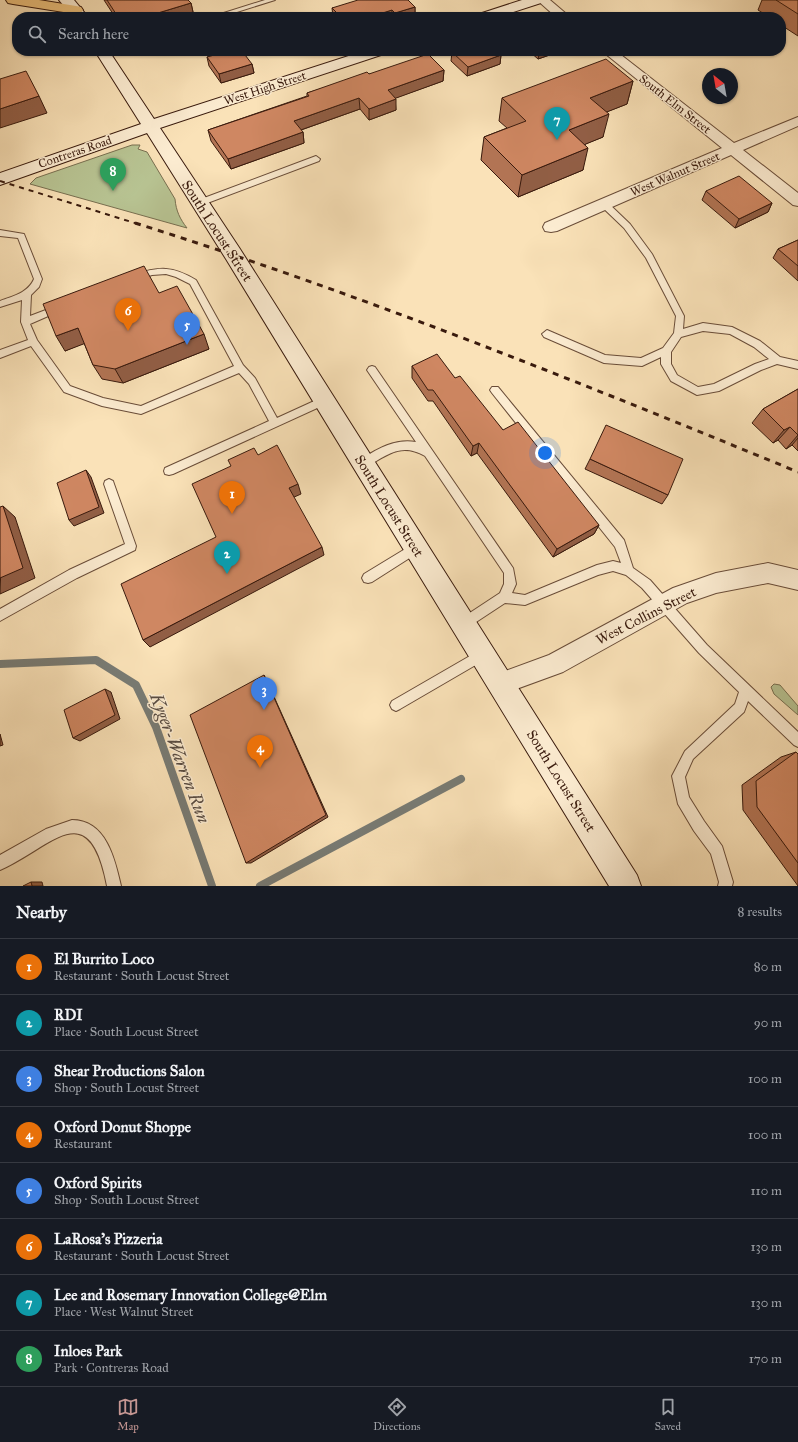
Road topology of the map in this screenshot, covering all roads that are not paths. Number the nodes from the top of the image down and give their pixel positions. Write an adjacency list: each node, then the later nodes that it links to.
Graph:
1 (13, 0): 5 (highway)
2 (272, 0): 6 (lane)
3 (536, 0): 7 (street)
4 (543, 0): 8 (street)
5 (74, 9)
6 (231, 12)
7 (499, 12)
8 (558, 12)
9 (105, 56): 13 (street, South Locust Street)
10 (364, 56): 13 (street, West High Street)
11 (614, 56): 14 (street, South Elm Street)
12 (798, 121): 14 (street, West Walnut Street)
13 (151, 126): 16 (street, Contreras Road); 18 (street, South Locust Street)
14 (732, 149): 17 (street, South Elm Street); 19 (street, West Walnut Street)
15 (316, 159): 18 (lane)
16 (0, 179)
17 (798, 201)
18 (199, 203): 37 (street, South Locust Street)
19 (604, 204): 20 (street, West Walnut Street); 28 (lane)
20 (551, 227)
21 (0, 233): 23 (lane)
22 (126, 281): 34 (lane)
23 (27, 294): 24 (lane); 26 (lane)
24 (0, 304)
25 (69, 304): 26 (lane)
26 (25, 322): 29 (lane)
27 (547, 334): 30 (lane)
28 (678, 334): 30 (lane); 32 (lane)
29 (33, 342): 31 (lane); 34 (lane)
30 (666, 351): 32 (lane)
31 (0, 354)
32 (777, 360): 33 (lane)
33 (798, 365)
34 (240, 368): 38 (lane)
35 (372, 370): 39 (lane)
36 (495, 390): 44 (lane)
37 (323, 401): 38 (lane); 40 (street, South Locust Street)
38 (275, 423): 41 (lane)
39 (429, 453): 40 (lane); 47 (lane)
40 (362, 464): 43 (street, South Locust Street)
41 (169, 471)
42 (109, 484): 49 (lane)
43 (415, 548): 45 (lane); 50 (street, South Locust Street)
44 (628, 571): 47 (lane); 48 (lane)
45 (368, 578)
46 (798, 580): 48 (street, West Collins Street)
47 (504, 597): 50 (lane)
48 (664, 605): 52 (street, West Collins Street); 53 (lane)
49 (0, 615)
50 (463, 624): 51 (street, South Locust Street)
51 (482, 655): 52 (street, South Locust Street); 54 (lane)
52 (500, 684): 58 (street, South Locust Street)
53 (746, 690): 55 (lane); 59 (lane)
54 (396, 705)
55 (798, 741)
56 (0, 863): 57 (lane)
57 (114, 886)
58 (626, 886)
59 (725, 886)

